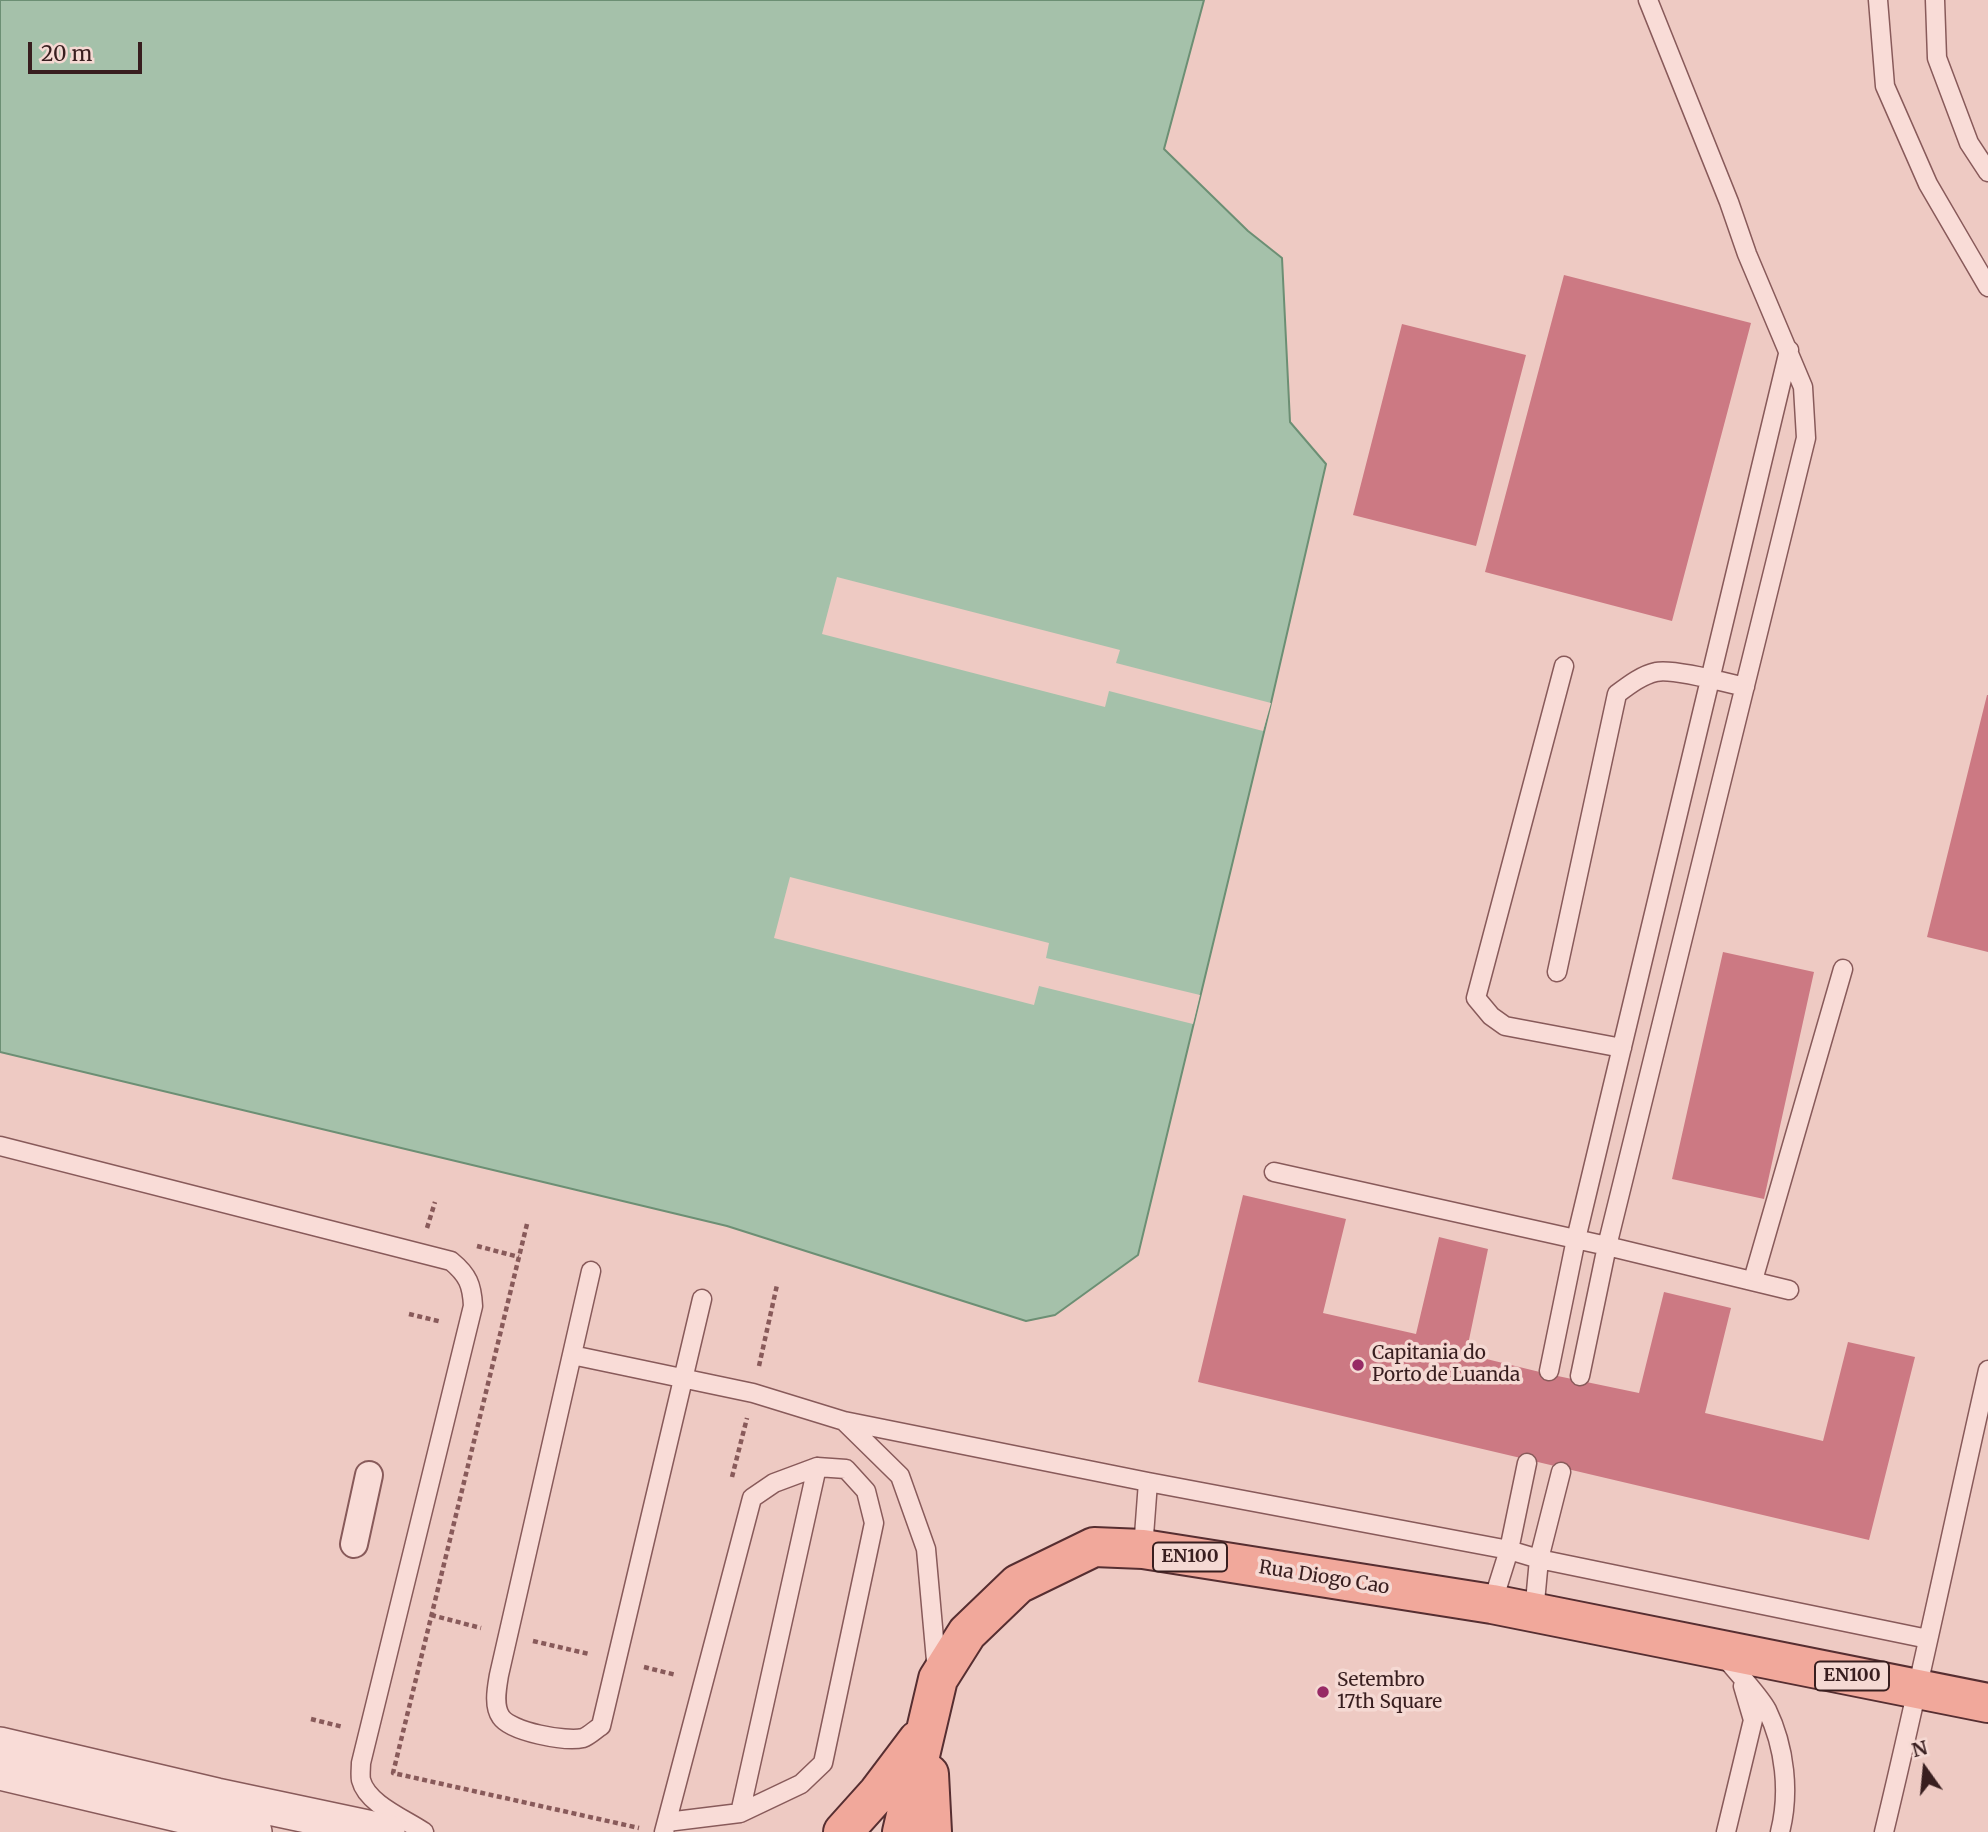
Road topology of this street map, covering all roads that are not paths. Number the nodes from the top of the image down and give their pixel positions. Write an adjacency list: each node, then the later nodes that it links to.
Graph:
1 (1648, 0): 6 (lane)
2 (1878, 0): 5 (lane)
3 (1935, 0): 4 (lane)
4 (1988, 172)
5 (1988, 287)
6 (1789, 350): 8 (lane); 9 (lane)
7 (1564, 666): 12 (lane)
8 (1710, 678): 9 (lane); 11 (lane); 12 (lane)
9 (1745, 687): 14 (lane)
10 (1843, 969): 20 (lane)
11 (1557, 972)
12 (1622, 1048): 13 (lane)
13 (1615, 1077): 14 (lane); 17 (lane)
14 (1647, 1084): 18 (lane)
15 (0, 1146): 54 (lane)
16 (1274, 1172): 17 (lane)
17 (1576, 1239): 18 (lane); 25 (lane)
18 (1607, 1246): 20 (lane); 26 (lane)
19 (591, 1271): 23 (lane)
20 (1753, 1280): 21 (lane)
21 (1789, 1290)
22 (702, 1299): 27 (lane)
23 (572, 1355): 27 (lane); 27 (lane)
24 (1988, 1370): 29 (lane)
25 (1549, 1371)
26 (1580, 1377)
27 (684, 1378): 28 (lane)
28 (844, 1421): 34 (lane); 44 (lane)
29 (1982, 1426): 41 (lane)
30 (1527, 1463): 37 (lane)
31 (817, 1466): 50 (lane); 50 (lane); 51 (lane)
32 (1561, 1472): 38 (lane)
33 (369, 1475): 35 (street)
34 (1147, 1482): 36 (lane); 37 (lane)
35 (354, 1544)
36 (1143, 1549): 39 (main road, Rua Diogo Cao / EN100); 44 (main road, Rua Diogo Cao / EN100)
37 (1508, 1550): 38 (lane); 39 (lane)
38 (1539, 1559): 40 (lane); 41 (lane)
39 (1492, 1604): 40 (main road, Rua Diogo Cao / EN100)
40 (1534, 1613): 42 (main road, Rua Diogo Cao / EN100)
41 (1928, 1639): 45 (lane)
42 (1717, 1648): 43 (lane); 45 (main road, EN100)
43 (1740, 1678): 58 (lane); 59 (lane)
44 (938, 1679): 47 (main road, EN100)
45 (1919, 1691): 46 (main road, EN100); 60 (lane)
46 (1988, 1703)
47 (928, 1727): 55 (main road, EN100); 56 (main road, EN100); 57 (main road)
48 (0, 1745): 53 (street)
49 (0, 1772): 52 (street)
50 (740, 1813): 51 (lane)
51 (659, 1828)
52 (254, 1832)
53 (387, 1832)
54 (424, 1832)
55 (843, 1832)
56 (902, 1832)
57 (932, 1832)
58 (1726, 1832)
59 (1780, 1832)
60 (1884, 1832)

